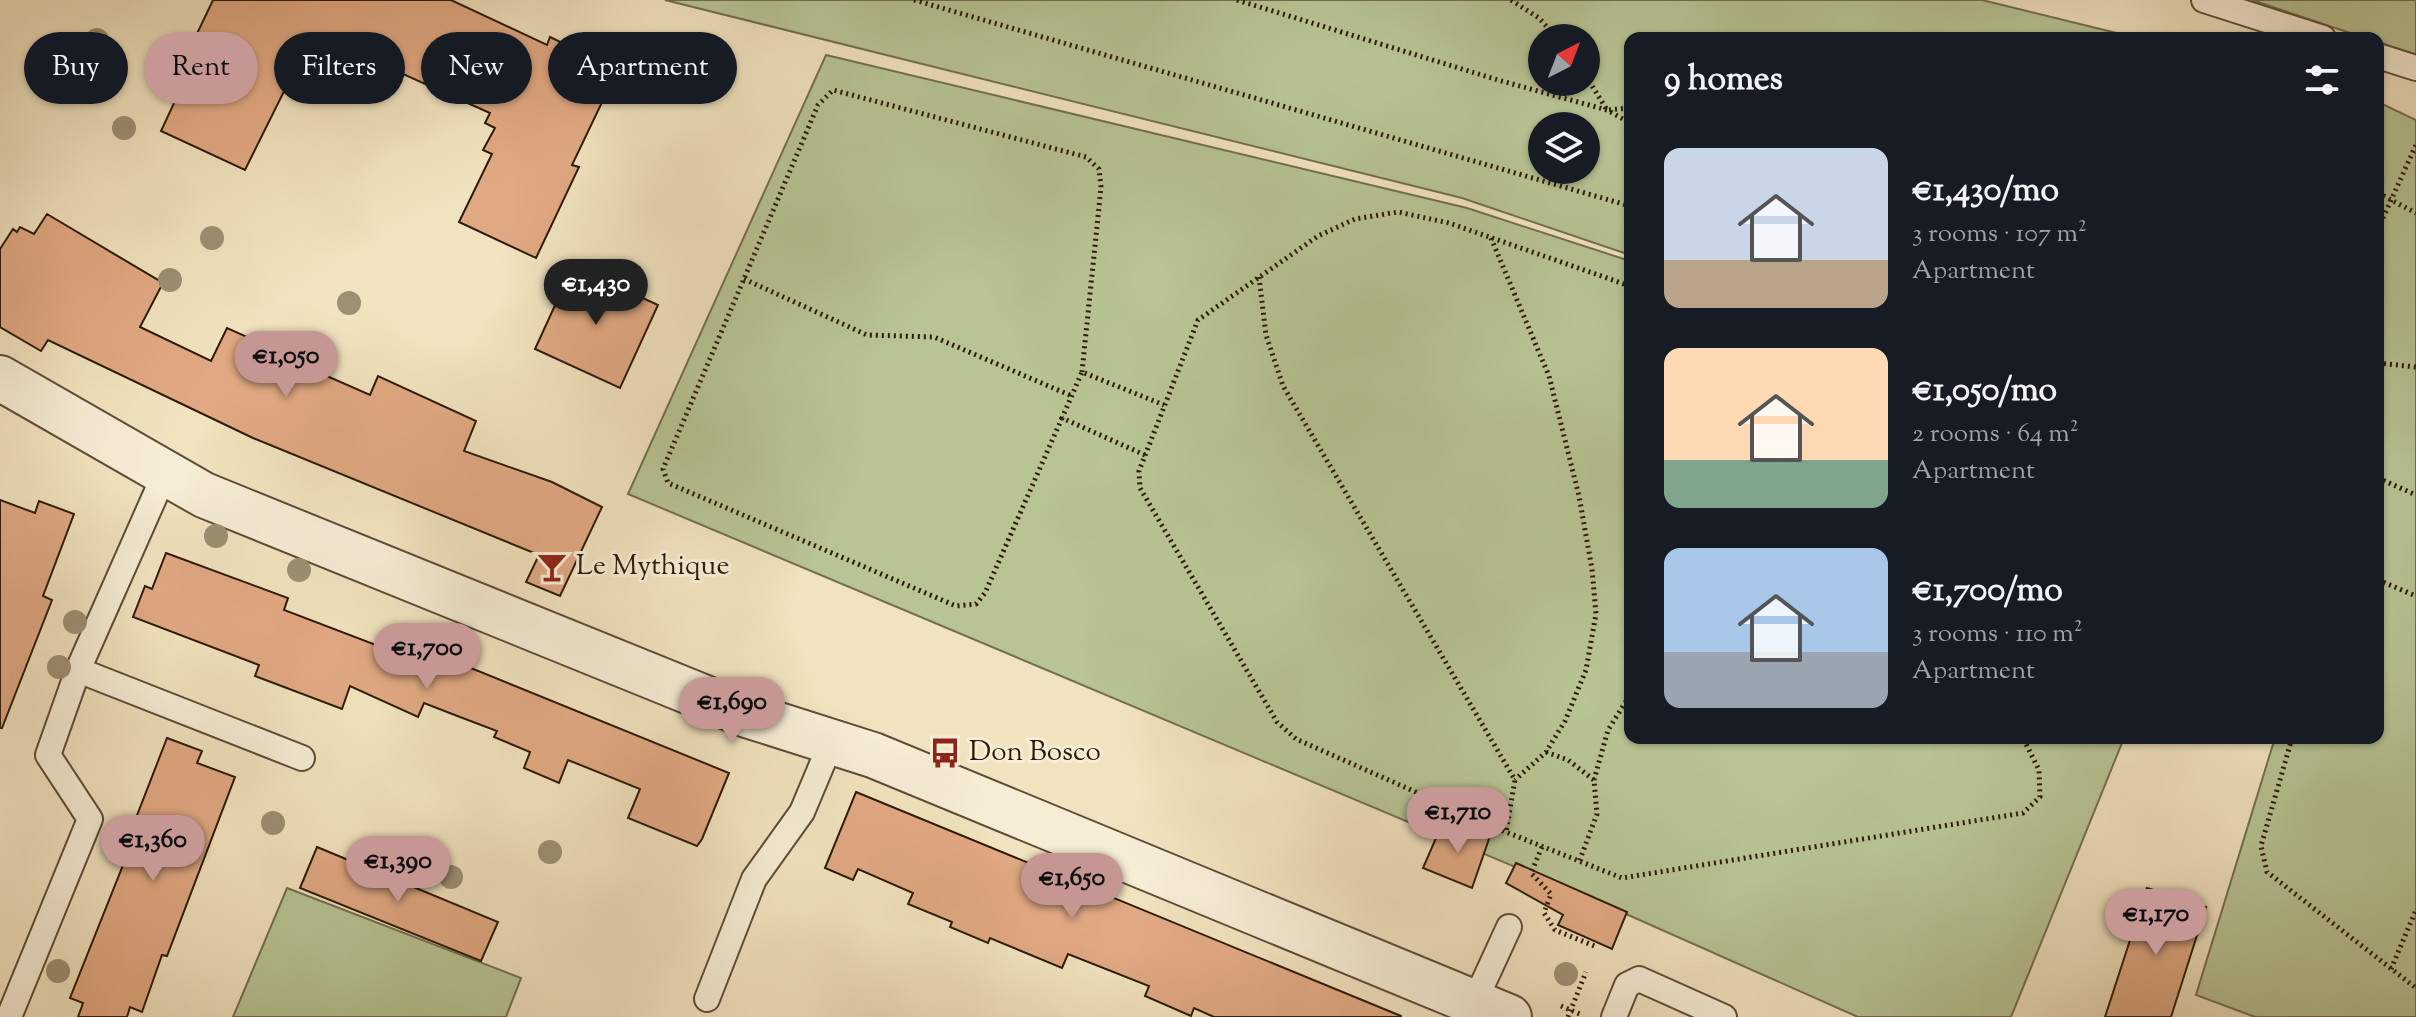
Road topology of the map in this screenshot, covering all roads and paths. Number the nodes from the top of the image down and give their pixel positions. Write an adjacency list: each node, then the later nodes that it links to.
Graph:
1 (914, 0): 16 (path)
2 (1237, 0): 11 (path)
3 (1511, 0): 5 (path)
4 (2204, 0): 6 (lane)
5 (1544, 24)
6 (2304, 32)
7 (2384, 58): 8 (lane)
8 (2416, 68)
9 (1598, 96): 11 (path)
10 (1624, 109): 11 (path)
11 (1607, 110): 12 (path)
12 (1624, 120)
13 (2416, 145): 15 (path)
14 (2384, 196): 15 (path)
15 (2391, 199): 17 (path); 18 (path)
16 (1624, 204)
17 (2416, 213)
18 (2384, 215)
19 (1490, 237): 20 (path); 22 (path); 41 (path)
20 (1259, 277): 28 (path); 43 (path)
21 (744, 279): 25 (path); 27 (path); 29 (path)
22 (1624, 284)
23 (2384, 364): 24 (path)
24 (2416, 367)
25 (1082, 372): 27 (path); 28 (path)
26 (0, 378): 31 (street)
27 (1072, 396): 29 (path)
28 (1164, 405): 30 (path)
29 (1062, 418): 30 (path)
30 (1145, 455): 45 (path)
31 (166, 471): 36 (lane); 38 (street)
32 (2384, 481): 33 (path)
33 (2416, 495)
34 (2384, 583): 35 (path)
35 (2416, 596)
36 (78, 670): 42 (lane); 58 (lane)
37 (1624, 705): 44 (path)
38 (831, 743): 54 (lane); 56 (street)
39 (2026, 744): 47 (path)
40 (2290, 744): 51 (path)
41 (1546, 752): 43 (path); 44 (path)
42 (302, 758)
43 (1515, 780): 45 (path)
44 (1594, 780): 47 (path)
45 (1506, 832): 46 (path)
46 (1542, 847): 47 (path); 50 (path)
47 (1579, 862)
48 (2416, 910): 51 (path)
49 (1509, 927): 56 (lane)
50 (1597, 947)
51 (2391, 969): 53 (path)
52 (1586, 972): 57 (path)
53 (2416, 988)
54 (707, 999)
55 (1561, 1006): 57 (path)
56 (1492, 1010)
57 (1569, 1014): 59 (path)
58 (9, 1017)
59 (1586, 1017)
60 (1614, 1017): 61 (lane)
61 (1724, 1017)

